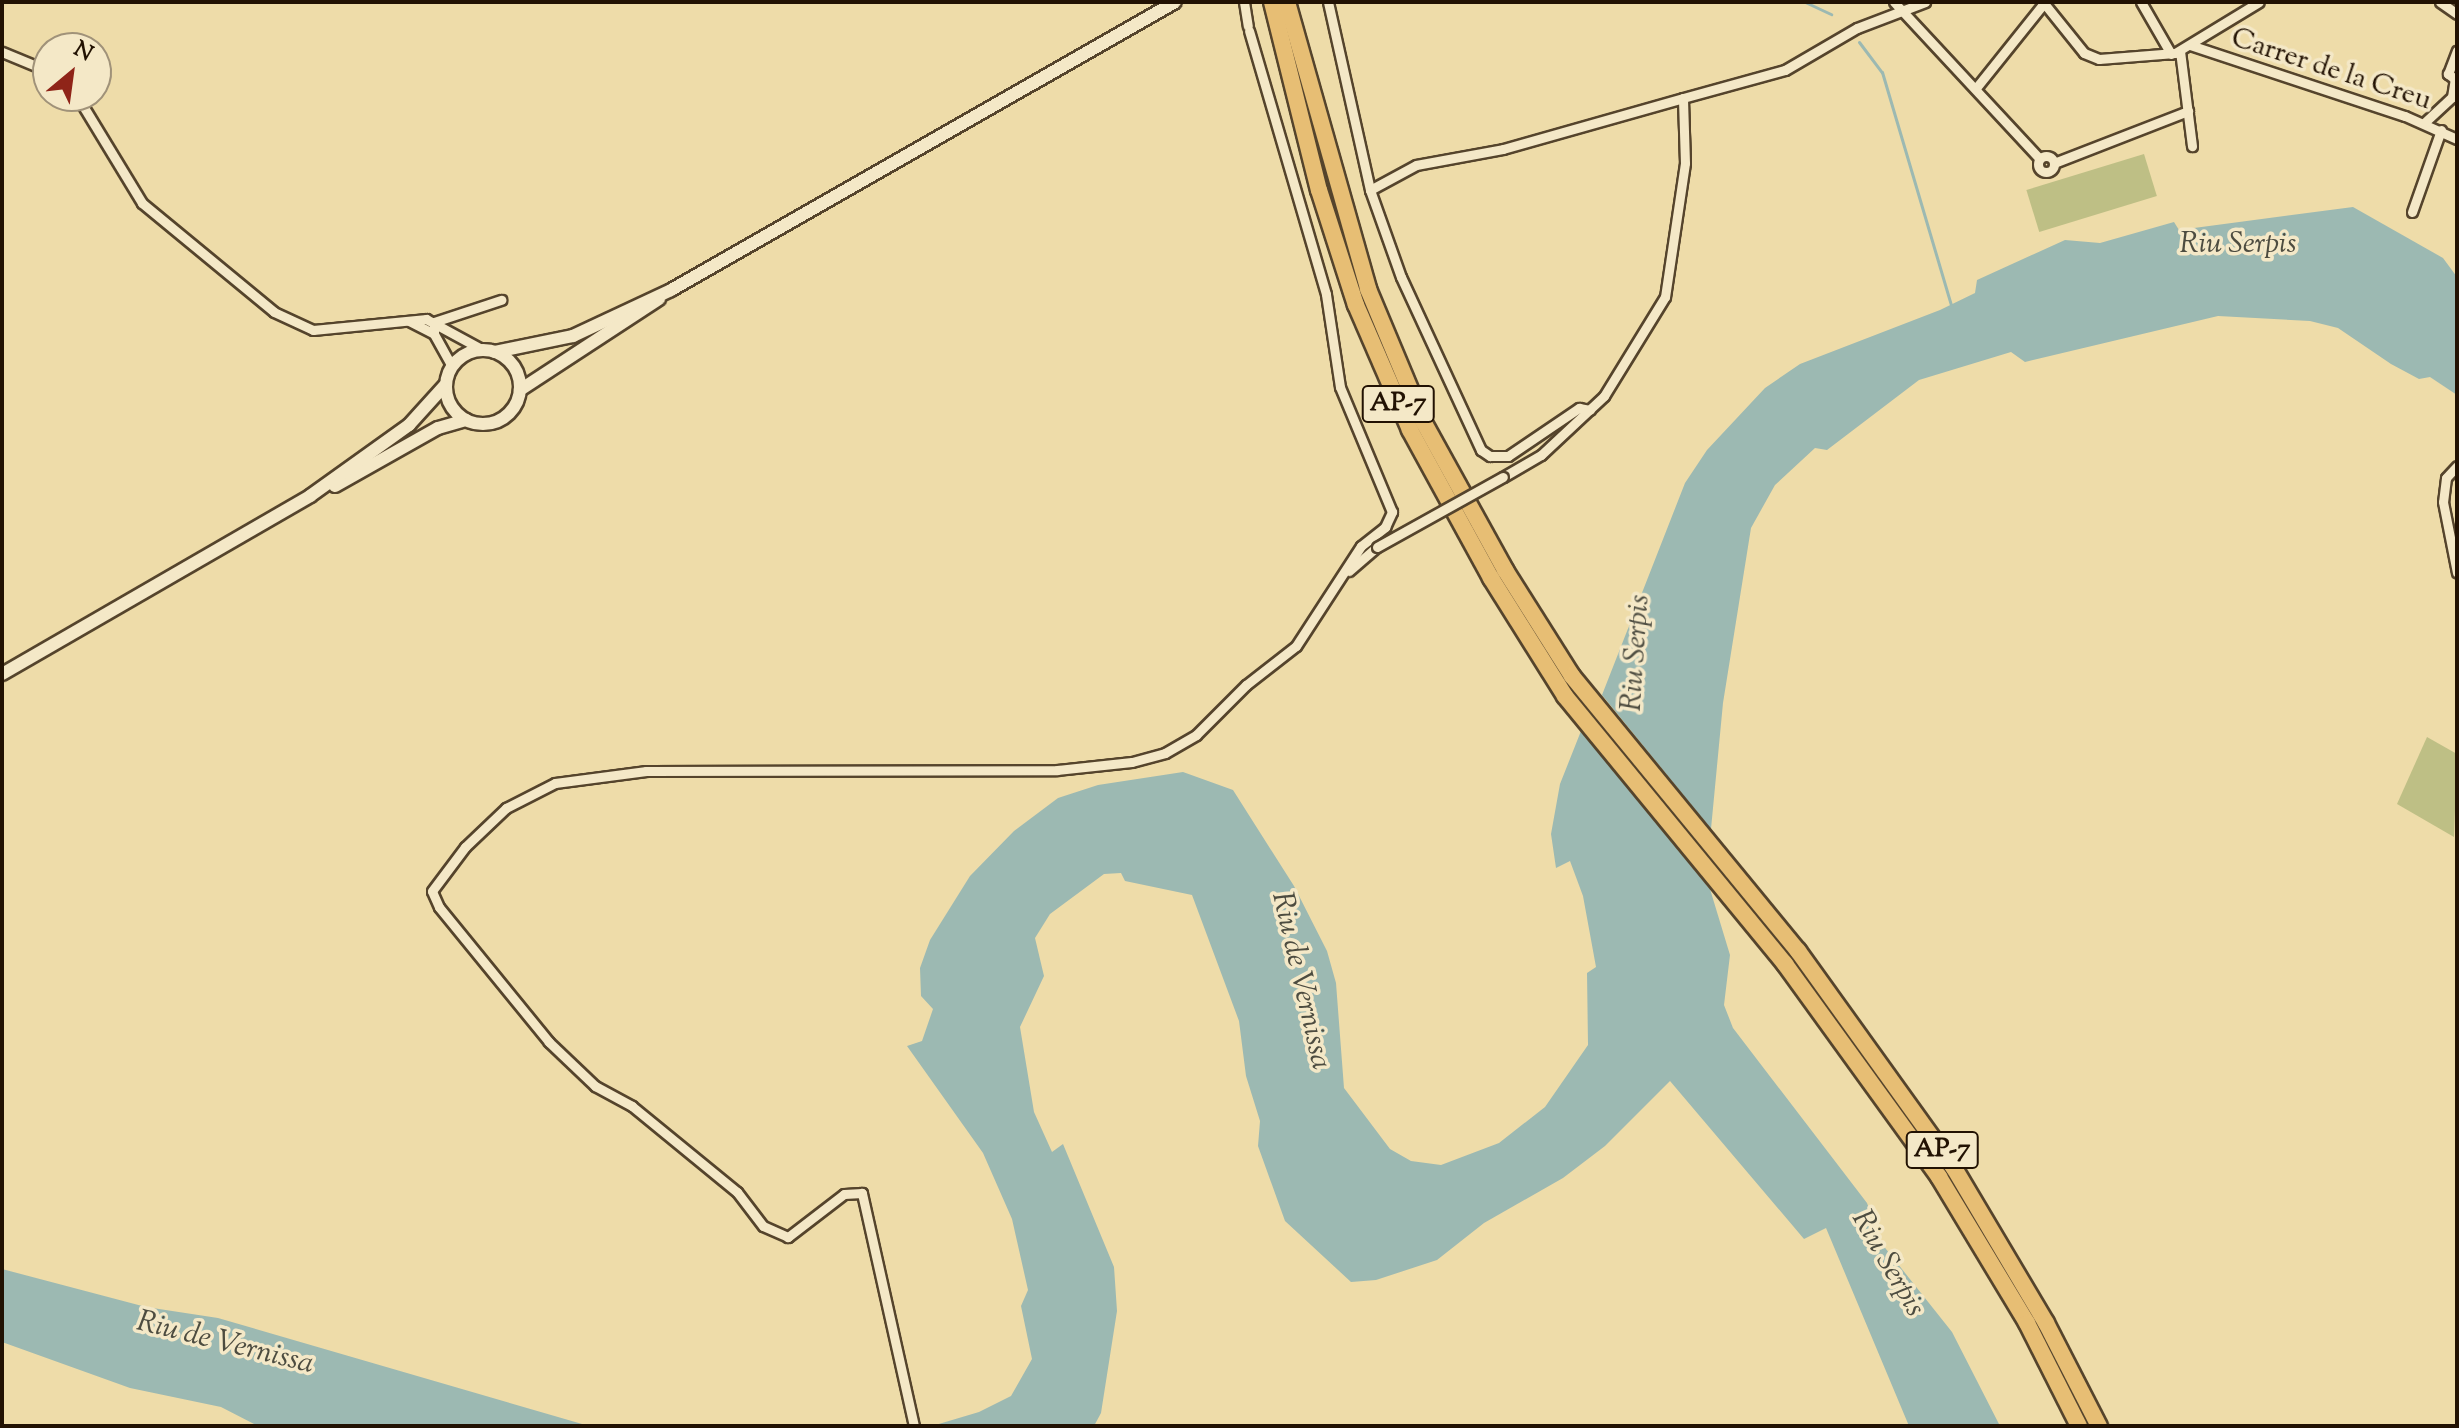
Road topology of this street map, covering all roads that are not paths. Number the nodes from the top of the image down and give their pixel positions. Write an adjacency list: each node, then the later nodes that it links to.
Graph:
1 (1175, 2): 27 (main road)
2 (1244, 2): 42 (street)
3 (1328, 2): 25 (street)
4 (1925, 2): 10 (street)
5 (2044, 2): 15 (street); 17 (street)
6 (2141, 2): 15 (street)
7 (2259, 2): 12 (street)
8 (2440, 2): 11 (street)
9 (1280, 5): 46 (highway, AP-7); 47 (highway, AP-7)
10 (1896, 6): 17 (street); 18 (street)
11 (2457, 14)
12 (2190, 45): 15 (street); 21 (street, Carrer de la Creu)
13 (2457, 51): 21 (street)
14 (2, 52): 16 (street)
15 (2176, 53): 19 (street)
16 (32, 64)
17 (1976, 88): 19 (street)
18 (1683, 98): 25 (street); 38 (street)
19 (2188, 111): 24 (street)
20 (87, 112): 30 (street)
21 (2424, 123): 22 (street, Carrer de la Creu)
22 (2441, 130): 23 (street, Carrer de la Creu); 26 (street)
23 (2457, 139)
24 (2192, 146)
25 (1370, 190): 38 (street)
26 (2412, 212)
27 (671, 290): 34 (main road); 37 (main road)
28 (501, 300): 29 (street)
29 (454, 314): 31 (street); 32 (street)
30 (409, 321): 31 (street); 33 (street)
31 (434, 322): 32 (street); 33 (street)
32 (449, 331): 34 (street)
33 (434, 334): 35 (street)
34 (489, 351): 35 (main road); 37 (main road)
35 (452, 366): 36 (main road)
36 (446, 384): 39 (main road); 41 (main road)
37 (520, 390): 39 (main road)
38 (1590, 410): 42 (street, bridge)
39 (466, 420): 41 (main road)
40 (2457, 466): 43 (street)
41 (310, 496): 44 (main road)
42 (1349, 571): 45 (street)
43 (2457, 573)
44 (2, 674)
45 (914, 1426)
46 (2079, 1426)
47 (2099, 1426)

